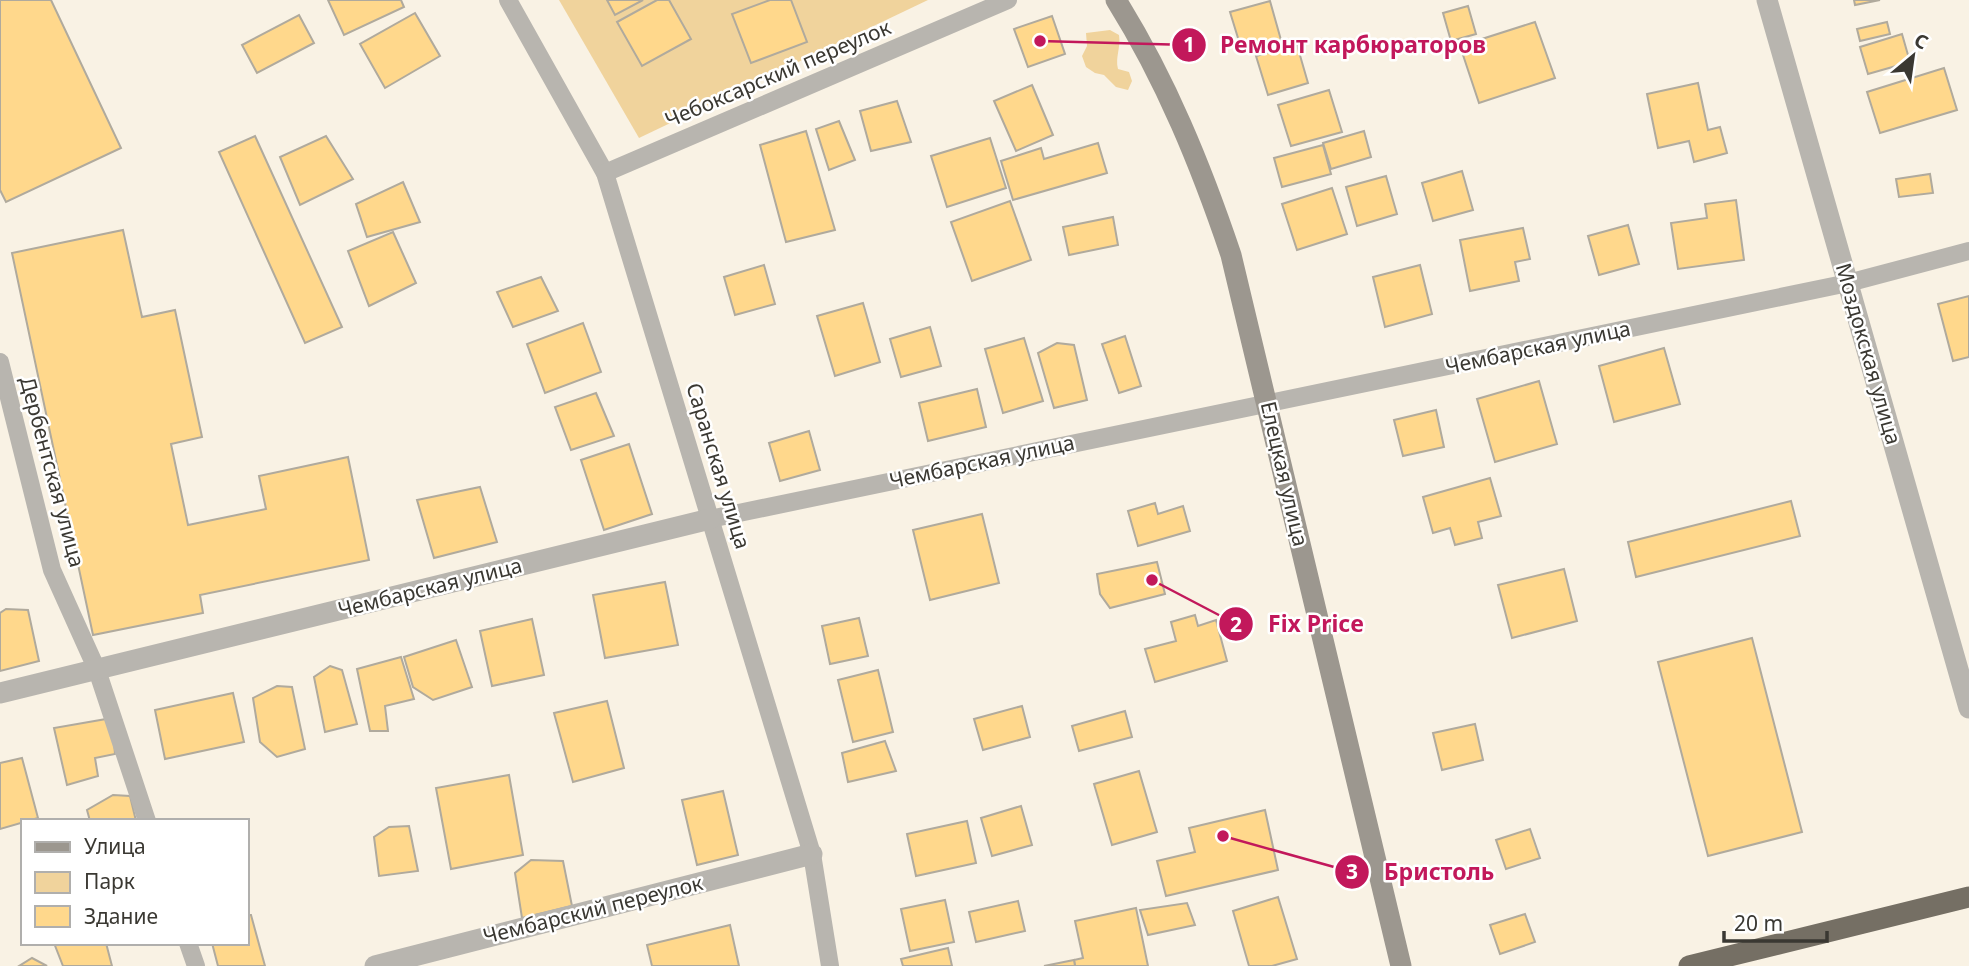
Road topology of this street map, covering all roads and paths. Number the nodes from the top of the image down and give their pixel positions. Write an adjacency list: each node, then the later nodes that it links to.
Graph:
1 (508, 0): 5 (lane, Саранская улица)
2 (1008, 0): 5 (lane, Чебоксарский переулок)
3 (1116, 0): 9 (main road, Елецкая улица)
4 (1767, 0): 7 (street, Моздокская улица)
5 (605, 173): 10 (lane, Саранская улица)
6 (1969, 251): 7 (lane, Чембарская улица)
7 (1848, 283): 9 (lane, Чембарская улица); 13 (street, Моздокская улица)
8 (0, 362): 11 (lane, Дербентская улица)
9 (1268, 404): 10 (lane, Чембарская улица); 21 (main road, Елецкая улица)
10 (710, 519): 11 (street, Чембарская улица); 15 (lane, Саранская улица)
11 (97, 670): 12 (street, Чембарская улица); 14 (lane, Дербентская улица)
12 (0, 692)
13 (1969, 708)
14 (146, 819)
15 (812, 854): 19 (street, Чембарский переулок); 20 (lane, Саранская улица)
16 (1969, 897): 22 (highway)
17 (189, 945): 18 (lane)
18 (196, 966)
19 (375, 966)
20 (830, 966)
21 (1401, 966)
22 (1689, 966)

